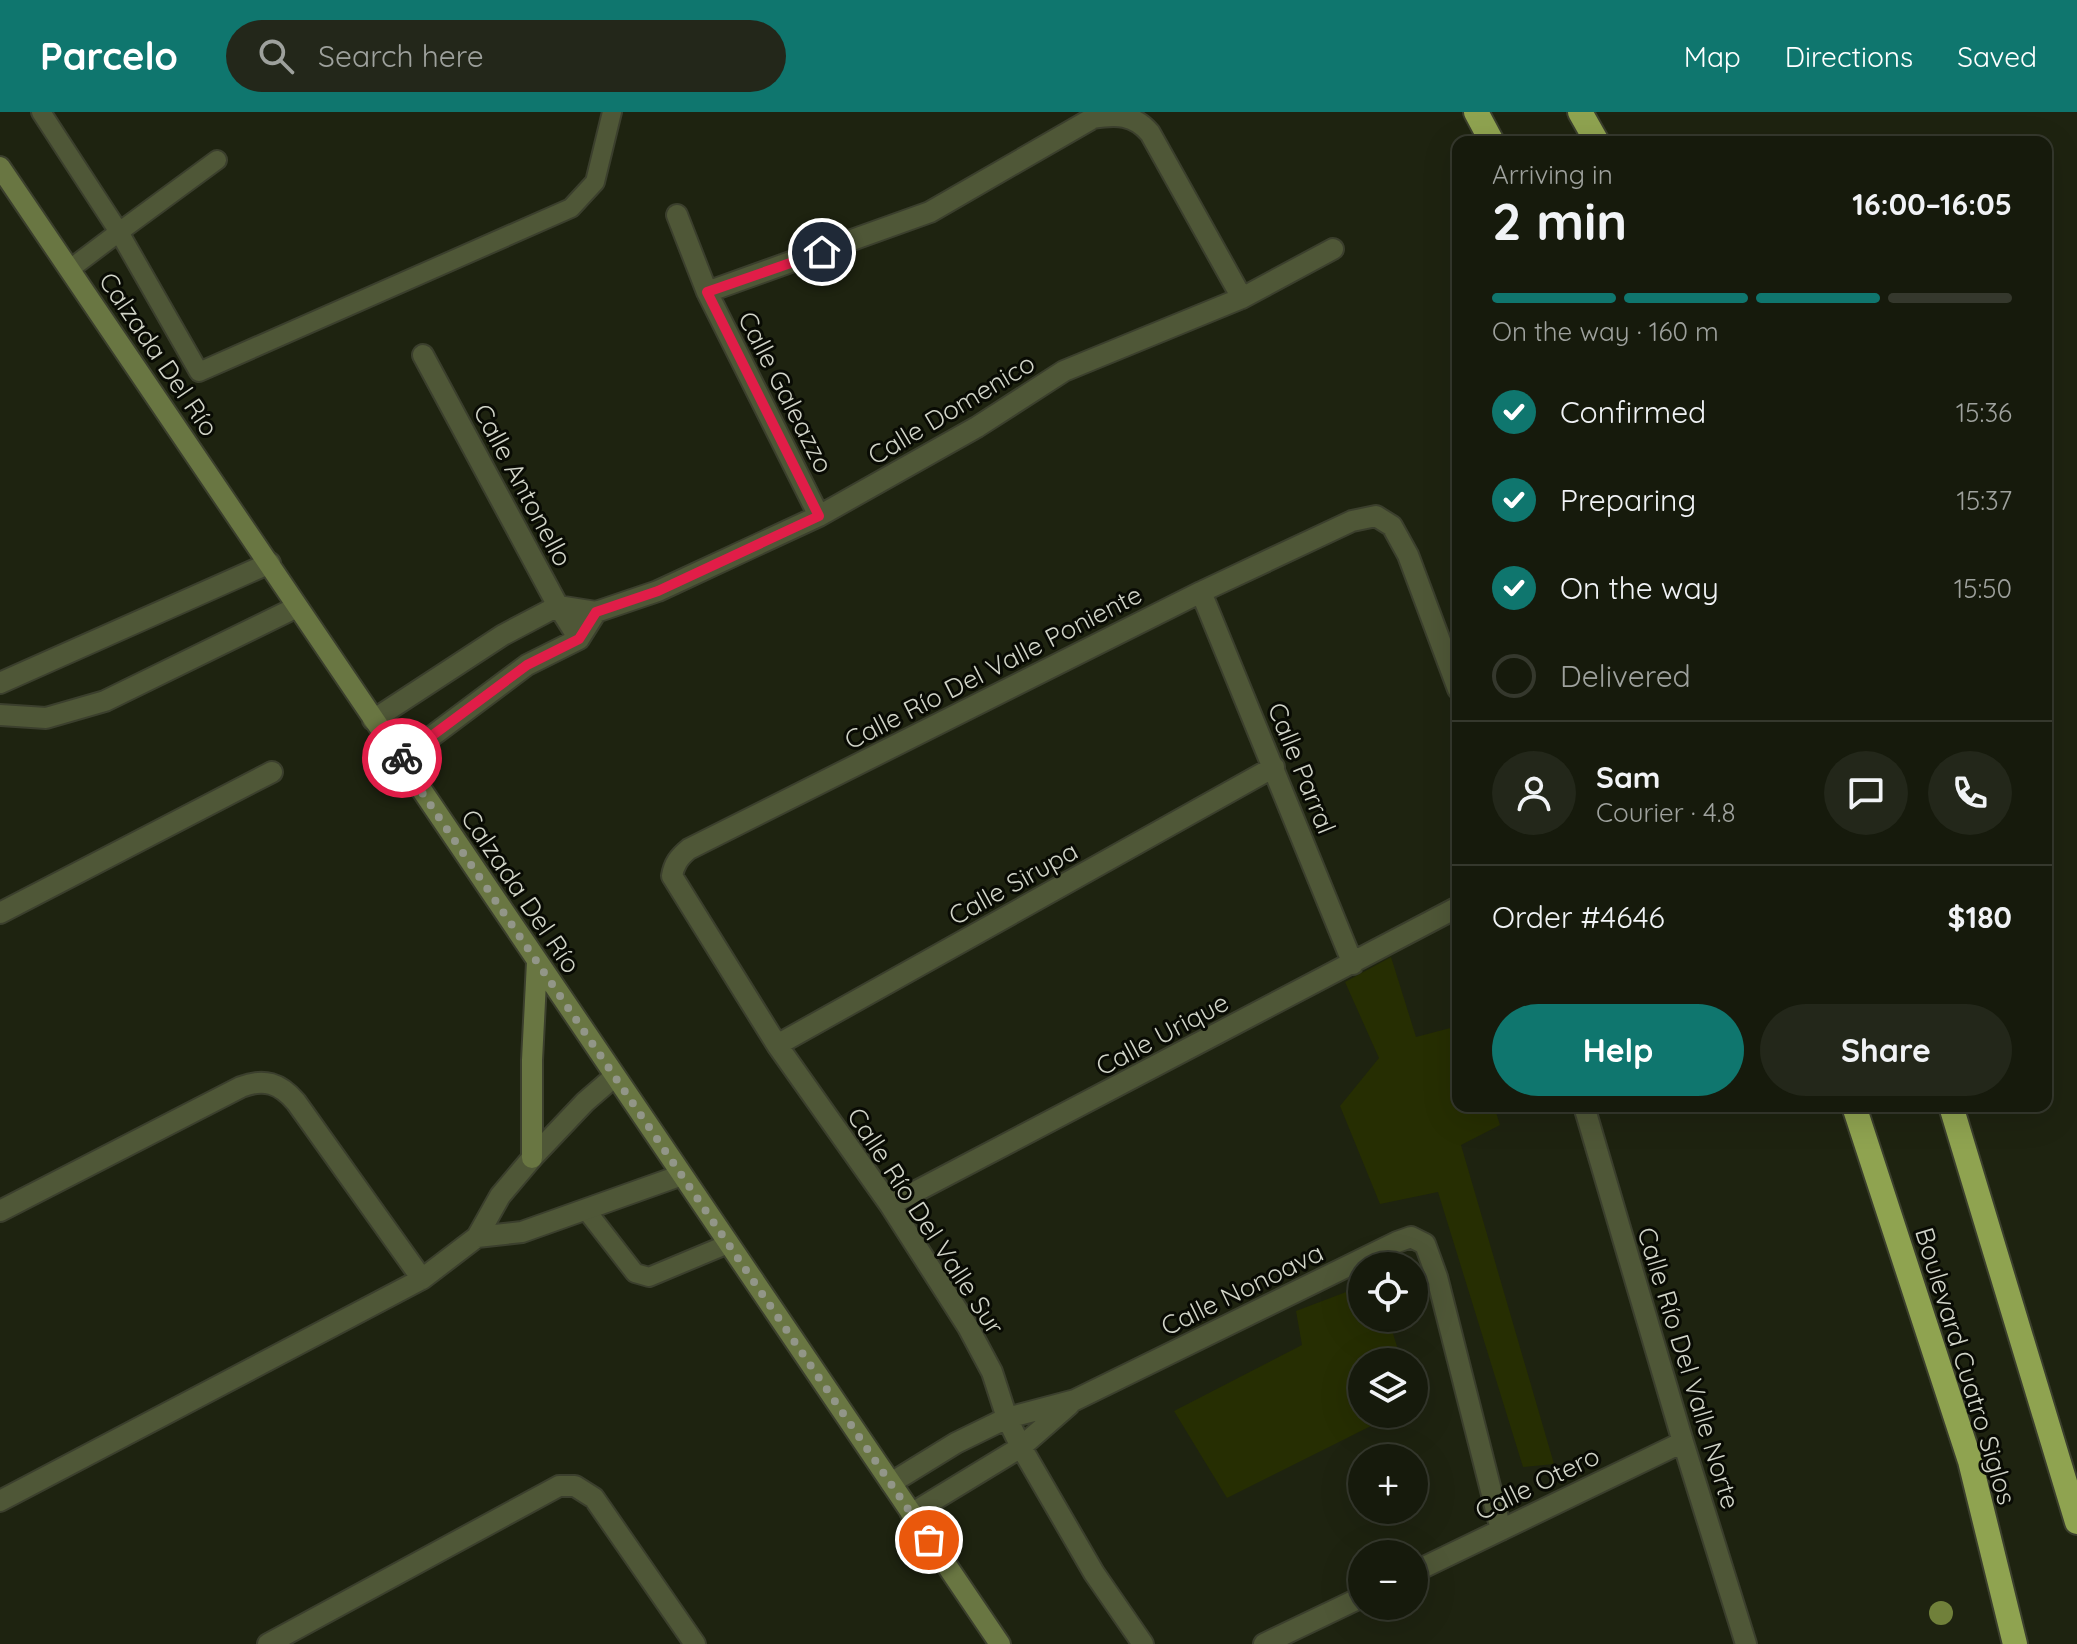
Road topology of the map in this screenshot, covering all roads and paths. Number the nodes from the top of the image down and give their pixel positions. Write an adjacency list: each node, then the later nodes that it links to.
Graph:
1 (41, 112): 10 (lane)
2 (612, 112): 10 (lane)
3 (1476, 112): 5 (highway)
4 (1580, 112): 6 (highway)
5 (1489, 136)
6 (1594, 136)
7 (217, 160): 10 (lane)
8 (0, 167): 12 (street, Calzada Del Río)
9 (677, 215): 13 (street, Calle Galeazzo)
10 (119, 232): 12 (lane)
11 (1333, 249): 14 (street, Calle Domenico)
12 (70, 269): 17 (street, Calzada Del Río)
13 (707, 292): 14 (street, Calle Galeazzo); 16 (street, Calle Galeazzo)
14 (1242, 298): 16 (street, Calle Domenico)
15 (423, 355): 19 (street, Calle Antonello)
16 (819, 516): 21 (street, Calle Domenico)
17 (270, 563): 20 (street, Calzada Del Río); 24 (street)
18 (1201, 592): 23 (street, Calle Río Del Valle Poniente); 28 (street, Calle Parral); 30 (street, Calle Río Del Valle Poniente)
19 (558, 606): 21 (street, Calle Domenico); 22 (street, Calle Antonello); 26 (street)
20 (297, 607): 25 (street); 26 (street, Calzada Del Río)
21 (596, 612): 22 (street)
22 (579, 639): 27 (street)
23 (1452, 673)
24 (0, 683)
25 (0, 715)
26 (373, 720): 27 (street, Calzada Del Río)
27 (400, 760): 33 (street, Calzada Del Río)
28 (1274, 767): 34 (street, Calle Parral); 35 (street, Calle Sirupa)
29 (272, 772): 32 (street)
30 (672, 876): 35 (street, Calle Río Del Valle Sur)
31 (1452, 910): 34 (street, Calle Urique)
32 (0, 913)
33 (537, 962): 36 (street, Calzada Del Río); 40 (street)
34 (1353, 964): 42 (street, Calle Urique)
35 (777, 1045): 42 (street, Calle Río Del Valle Sur)
36 (615, 1076): 40 (street); 41 (street, Calzada Del Río)
37 (1586, 1112): 50 (street, Calle Río Del Valle Norte)
38 (1856, 1112): 65 (highway, Boulevard Cuatro Siglos)
39 (1953, 1112): 55 (highway)
40 (532, 1158): 45 (street)
41 (682, 1175): 43 (street); 46 (street, Calzada Del Río)
42 (890, 1205): 49 (street, Calle Río Del Valle Sur)
43 (586, 1210): 45 (street); 46 (lane)
44 (0, 1211): 47 (street)
45 (477, 1237): 47 (street)
46 (728, 1244): 52 (street, Calzada Del Río)
47 (422, 1279): 53 (street)
48 (1075, 1400): 49 (street, Calle Nonoava); 51 (street, Calle Nonoava); 56 (street, Calle Nonoava)
49 (1007, 1418): 51 (street, Calle Río Del Valle Sur); 52 (street, Calle Nonoava)
50 (1683, 1442): 56 (street, Calle Otero); 64 (street, Calle Río Del Valle Norte)
51 (1021, 1447): 54 (street, Calle Nonoava); 62 (street, Calle Río Del Valle Sur)
52 (891, 1483): 54 (street, Calzada Del Río)
53 (0, 1501)
54 (911, 1514): 61 (street, Calzada Del Río)
55 (2077, 1522)
56 (1501, 1530): 57 (street, Calle Otero)
57 (1428, 1565)
58 (1348, 1604): 63 (street)
59 (268, 1644): 60 (street)
60 (695, 1644)
61 (1000, 1644)
62 (1143, 1644)
63 (1264, 1644)
64 (1746, 1644)
65 (2015, 1644)

